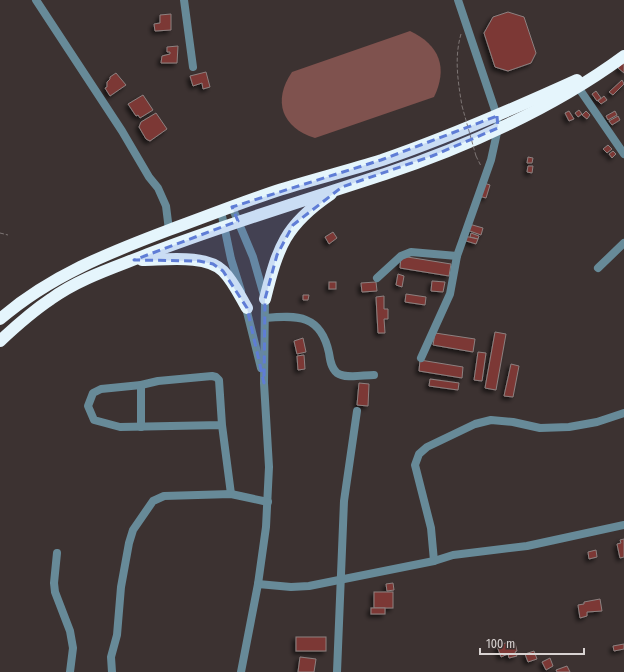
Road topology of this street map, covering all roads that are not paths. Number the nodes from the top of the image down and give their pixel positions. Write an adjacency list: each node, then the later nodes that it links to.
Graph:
1 (36, 0): 14 (street)
2 (184, 0): 6 (street)
3 (459, 1): 8 (street)
4 (624, 51): 8 (highway)
5 (624, 56): 7 (highway)
6 (193, 67)
7 (578, 87): 8 (highway); 9 (street)
8 (498, 122): 10 (highway); 11 (highway); 16 (street)
9 (624, 154)
10 (342, 187): 12 (highway); 20 (highway)
11 (227, 209): 12 (street); 13 (street); 14 (highway)
12 (238, 221): 13 (highway); 20 (street)
13 (224, 225): 17 (highway); 21 (street)
14 (170, 230): 23 (highway)
15 (624, 243): 18 (street)
16 (457, 256): 19 (street); 25 (street)
17 (134, 260): 21 (highway); 24 (highway)
18 (598, 268)
19 (377, 278)
20 (265, 299): 22 (street)
21 (246, 308): 27 (street)
22 (265, 318): 26 (street); 27 (street)
23 (0, 319)
24 (0, 341)
25 (421, 358)
26 (374, 375)
27 (264, 383): 34 (street)
28 (141, 385): 31 (street); 32 (street); 32 (street)
29 (357, 411): 38 (street)
30 (624, 413): 37 (street)
31 (222, 425): 32 (street); 33 (street)
32 (141, 427)
33 (231, 494): 34 (street); 41 (street)
34 (268, 502): 39 (street)
35 (624, 525): 37 (street)
36 (57, 553): 40 (street)
37 (434, 561): 38 (street)
38 (339, 580): 39 (street); 43 (street)
39 (258, 584): 42 (street)
40 (70, 672)
41 (112, 672)
42 (241, 672)
43 (337, 672)

